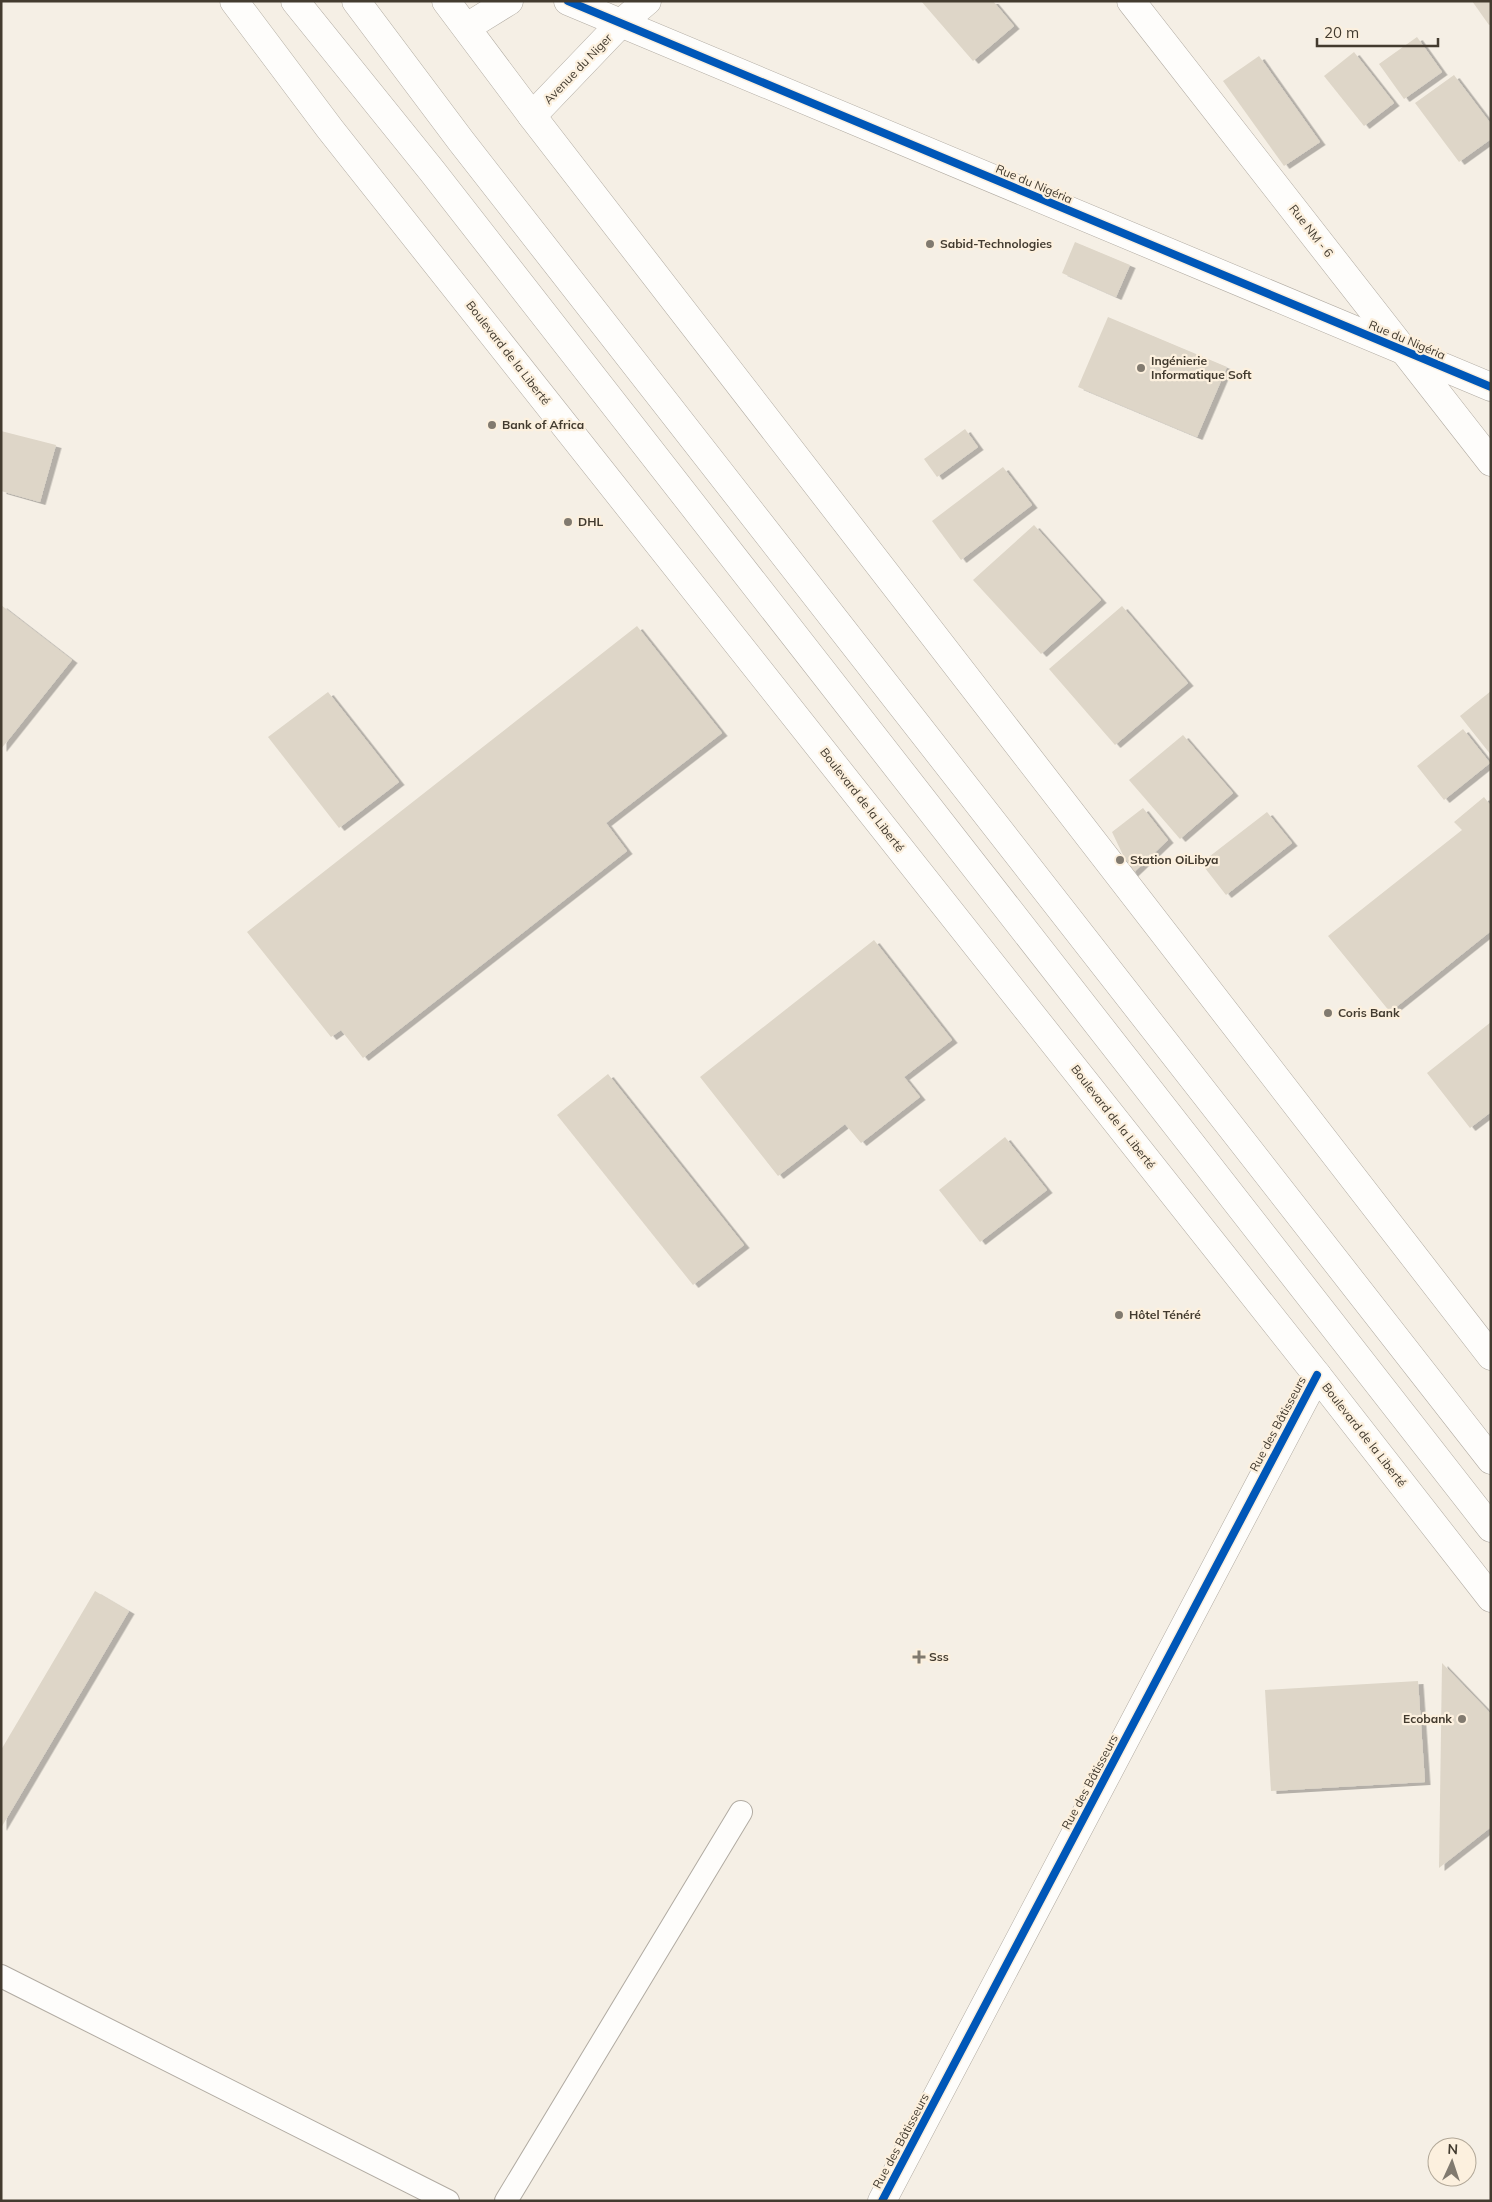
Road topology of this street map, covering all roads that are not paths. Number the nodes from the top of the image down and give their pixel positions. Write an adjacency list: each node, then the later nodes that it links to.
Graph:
1 (234, 1): 16 (main road, Boulevard de la Liberté)
2 (295, 1): 18 (main road)
3 (356, 1): 17 (main road)
4 (446, 1): 10 (main road)
5 (509, 1): 10 (main road)
6 (568, 1): 9 (main road, Rue du Nigéria)
7 (646, 1): 9 (main road, Avenue du Niger)
8 (1132, 1): 12 (main road, Rue NM - 6)
9 (621, 23): 11 (main road, Avenue du Niger); 12 (main road, Rue du Nigéria)
10 (467, 27): 11 (main road)
11 (532, 116): 15 (main road)
12 (1404, 351): 13 (main road, Rue du Nigéria); 14 (main road, Rue NM - 6)
13 (1491, 387)
14 (1491, 462)
15 (1491, 1356)
16 (1317, 1375): 19 (main road, Boulevard de la Liberté); 24 (main road, Rue des Bâtisseurs)
17 (1491, 1460)
18 (1491, 1528)
19 (1491, 1598)
20 (741, 1812): 23 (lane)
21 (1, 1976): 22 (lane)
22 (448, 2201)
23 (506, 2201)
24 (882, 2201)

